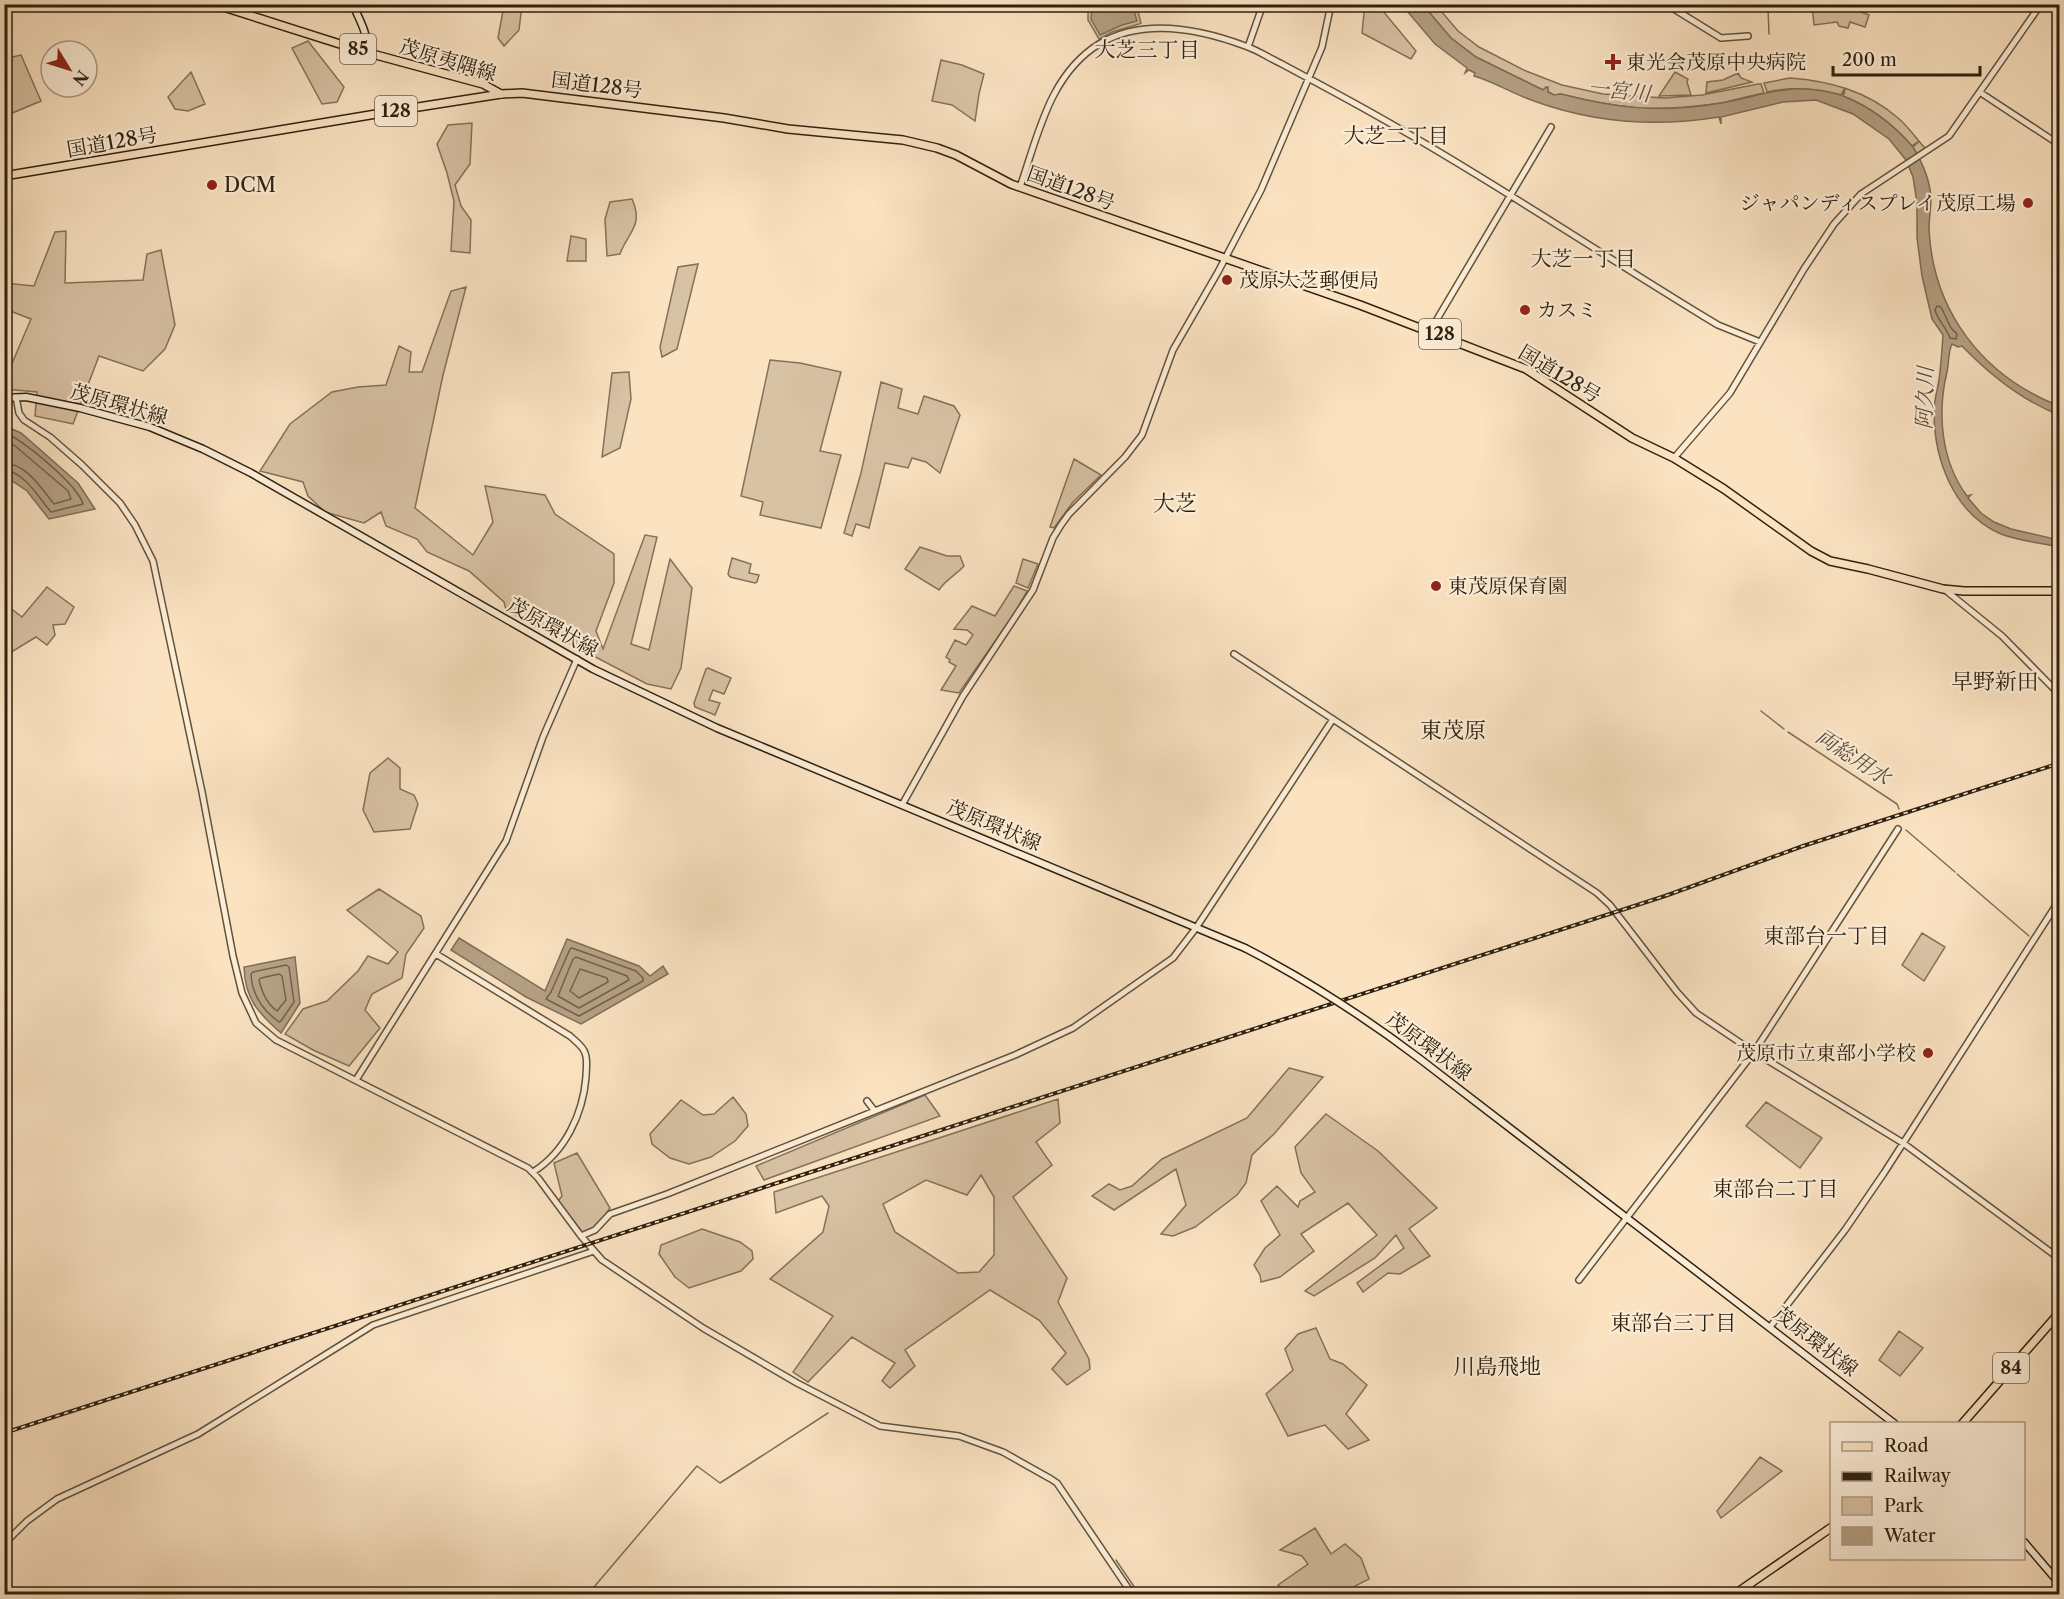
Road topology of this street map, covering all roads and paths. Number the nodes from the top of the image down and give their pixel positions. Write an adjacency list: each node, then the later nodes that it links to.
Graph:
1 (214, 4): 9 (main road, 茂原夷隅線 / 85)
2 (353, 4): 9 (main road)
3 (1263, 4): 8 (street)
4 (1331, 4): 10 (street)
5 (1666, 4): 7 (street)
6 (2041, 4): 11 (street)
7 (1748, 36)
8 (1248, 47): 10 (street); 16 (street)
9 (365, 52): 12 (main road, 茂原夷隅線 / 85)
10 (1308, 79): 17 (street); 18 (street)
11 (1981, 93): 14 (street); 20 (street)
12 (501, 94): 15 (main road, 国道128号 / 128); 16 (main road, 国道128号 / 128)
13 (1551, 127): 17 (street)
14 (2060, 145)
15 (4, 176)
16 (1020, 187): 18 (main road, 国道128号 / 128)
17 (1510, 196): 19 (street); 20 (street)
18 (1225, 259): 19 (main road, 国道128号 / 128); 30 (street)
19 (1432, 331): 23 (main road, 国道128号 / 128)
20 (1760, 342): 23 (street)
21 (4, 398): 22 (main road, 茂原環状線)
22 (16, 398): 27 (main road, 茂原環状線); 36 (street)
23 (1674, 458): 24 (main road, 国道128号 / 128)
24 (1943, 589): 25 (main road, 国道128号 / 128); 28 (street)
25 (2060, 591)
26 (1234, 654): 29 (street)
27 (577, 659): 30 (main road, 茂原環状線); 34 (street)
28 (2060, 695)
29 (1333, 719): 33 (street); 35 (street)
30 (902, 805): 33 (main road, 茂原環状線)
31 (1898, 829): 35 (street)
32 (2060, 899): 39 (street)
33 (1196, 928): 38 (street); 41 (main road, 茂原環状線, bridge)
34 (436, 954): 36 (street); 40 (street)
35 (1754, 1052): 39 (street); 41 (street)
36 (356, 1080): 40 (street)
37 (867, 1101): 38 (street)
38 (874, 1110): 42 (street)
39 (1903, 1143): 44 (street); 47 (street)
40 (533, 1172): 42 (street)
41 (1627, 1217): 45 (street); 47 (main road, 茂原環状線)
42 (581, 1236): 43 (street)
43 (594, 1251): 52 (street); 54 (street)
44 (2060, 1259)
45 (1579, 1280)
46 (2060, 1312): 49 (main road, 84)
47 (1770, 1327): 48 (main road, 茂原環状線)
48 (1892, 1422)
49 (1964, 1422)
50 (1830, 1528): 55 (main road)
51 (2025, 1543): 53 (main road)
52 (4, 1544)
53 (2060, 1584)
54 (1132, 1594)
55 (1735, 1594)

